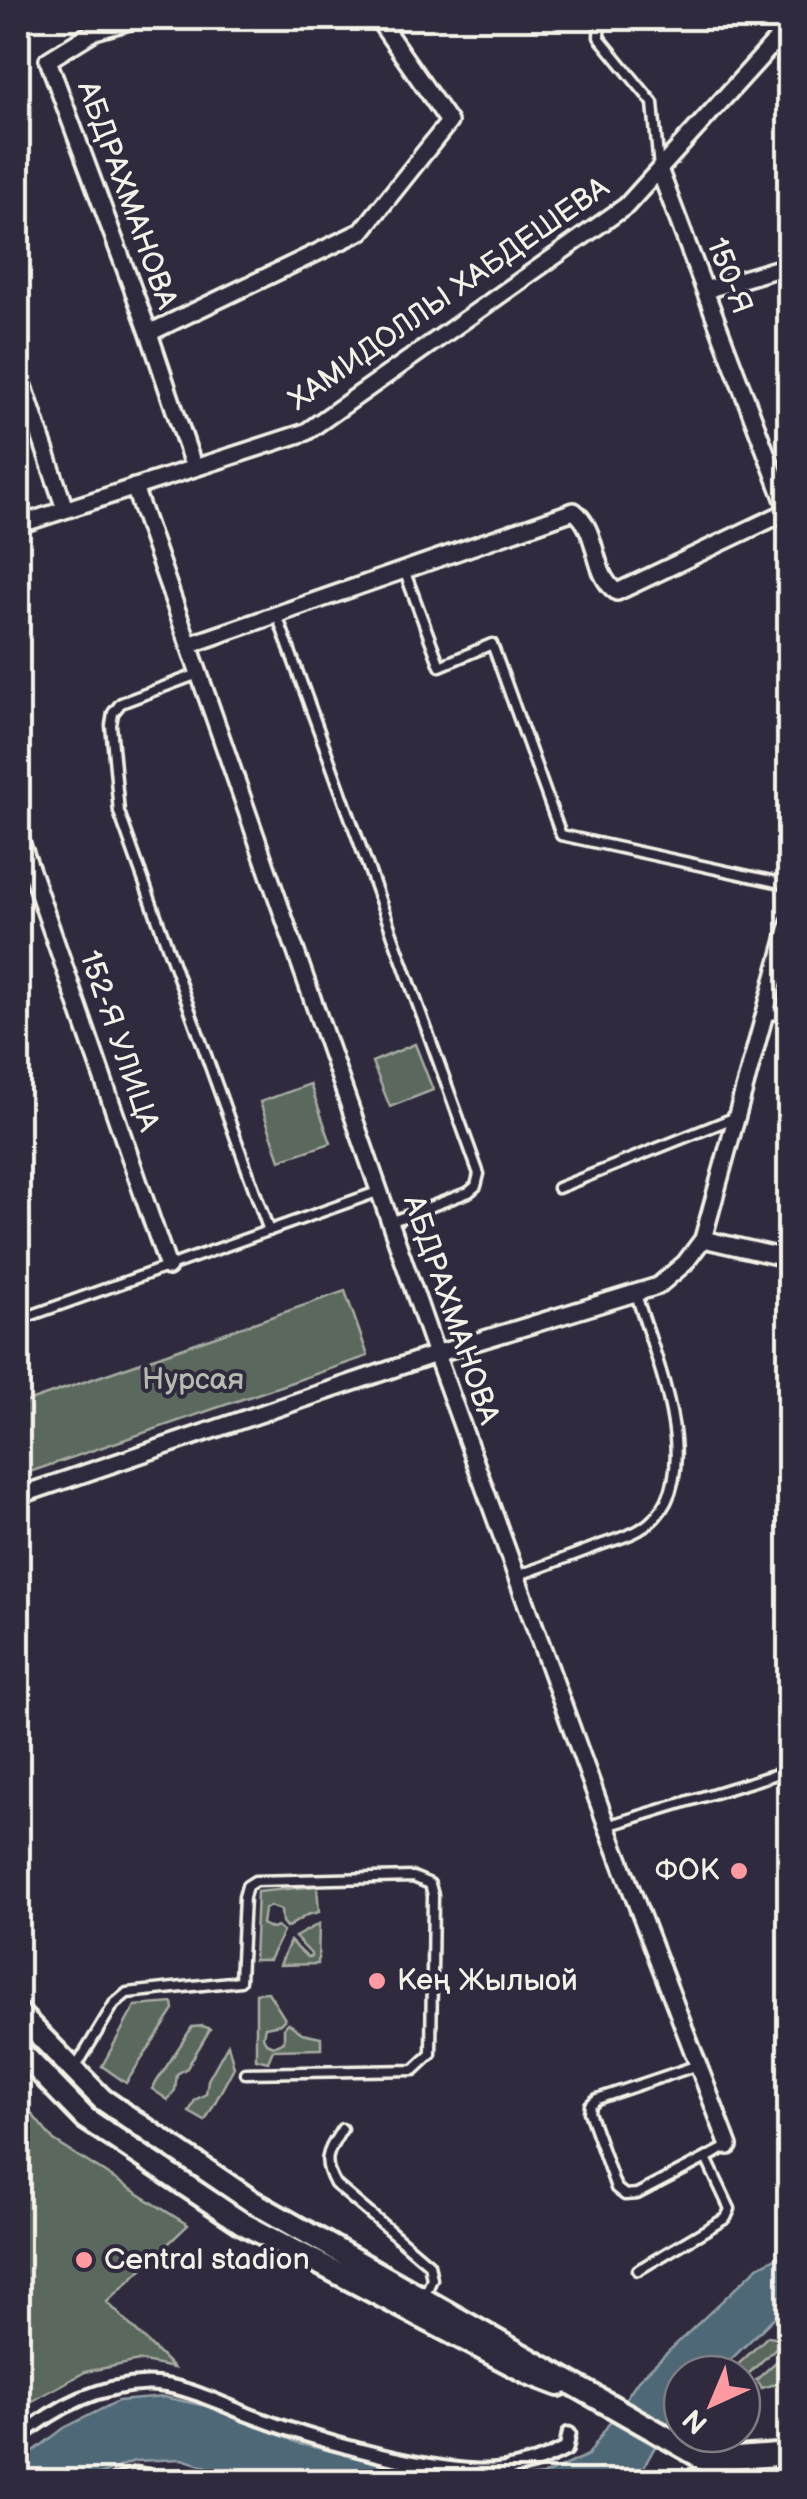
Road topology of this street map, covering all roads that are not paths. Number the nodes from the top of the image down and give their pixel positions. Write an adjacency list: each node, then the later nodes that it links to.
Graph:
1 (140, 18): 8 (street, АБДРАХМАНОВА)
2 (376, 18): 8 (street, АБДРАХМАНОВА)
3 (600, 18): 5 (lane)
4 (790, 24): 5 (street, ХАМИДОЛЛЫ ХАБДЕШЕВА)
5 (659, 169): 7 (street, 150-Я); 10 (street, ХАМИДОЛЛЫ ХАБДЕШЕВА)
6 (790, 265): 7 (street)
7 (705, 290): 13 (street, 150-Я)
8 (149, 333): 10 (street, АБДРАХМАНОВА)
9 (18, 376): 12 (street)
10 (194, 468): 11 (street, ХАМИДОЛЛЫ ХАБДЕШЕВА)
11 (134, 487): 12 (street, ХАМИДОЛЛЫ ХАБДЕШЕВА); 17 (street, АБДРАХМАНОВА)
12 (65, 509): 14 (street, ХАМИДОЛЛЫ ХАБДЕШЕВА)
13 (789, 513): 15 (street)
14 (18, 525)
15 (404, 570): 16 (street); 20 (lane)
16 (277, 615): 17 (street); 27 (lane)
17 (189, 645): 18 (street, АБДРАХМАНОВА)
18 (198, 674): 26 (street, АБДРАХМАНОВА); 28 (lane)
19 (18, 833): 31 (street, 152-Я УЛИЦА)
20 (790, 885)
21 (790, 922): 23 (street)
22 (790, 1012): 23 (lane)
23 (761, 1017): 24 (street)
24 (736, 1117): 25 (lane); 29 (street)
25 (558, 1188)
26 (380, 1191): 27 (street, АБДРАХМАНОВА); 28 (lane)
27 (390, 1222): 34 (street, АБДРАХМАНОВА)
28 (269, 1232): 31 (lane)
29 (703, 1239): 30 (street); 32 (street)
30 (790, 1259)
31 (168, 1267): 33 (lane)
32 (636, 1293): 34 (street); 36 (lane)
33 (18, 1320)
34 (436, 1354): 35 (street); 36 (street, АБДРАХМАНОВА)
35 (18, 1496)
36 (516, 1576): 38 (street, АБДРАХМАНОВА)
37 (790, 1770): 38 (lane)
38 (607, 1826): 41 (street, АБДРАХМАНОВА)
39 (18, 2013): 42 (street)
40 (18, 2049): 48 (street)
41 (698, 2065): 45 (street, АБДРАХМАНОВА); 46 (lane)
42 (74, 2071): 43 (lane); 48 (street)
43 (244, 2073)
44 (342, 2129): 48 (lane)
45 (729, 2146): 46 (lane)
46 (706, 2158): 47 (lane)
47 (638, 2270)
48 (419, 2306): 49 (street); 49 (street)
49 (598, 2400): 50 (street)
50 (662, 2432)
51 (570, 2434): 52 (street)
52 (18, 2439)
53 (697, 2454): 59 (street)
54 (701, 2454): 60 (street)
55 (719, 2454): 56 (street)
56 (785, 2469)
57 (114, 2482): 58 (street)
58 (183, 2482)
59 (723, 2482)
60 (745, 2482)

